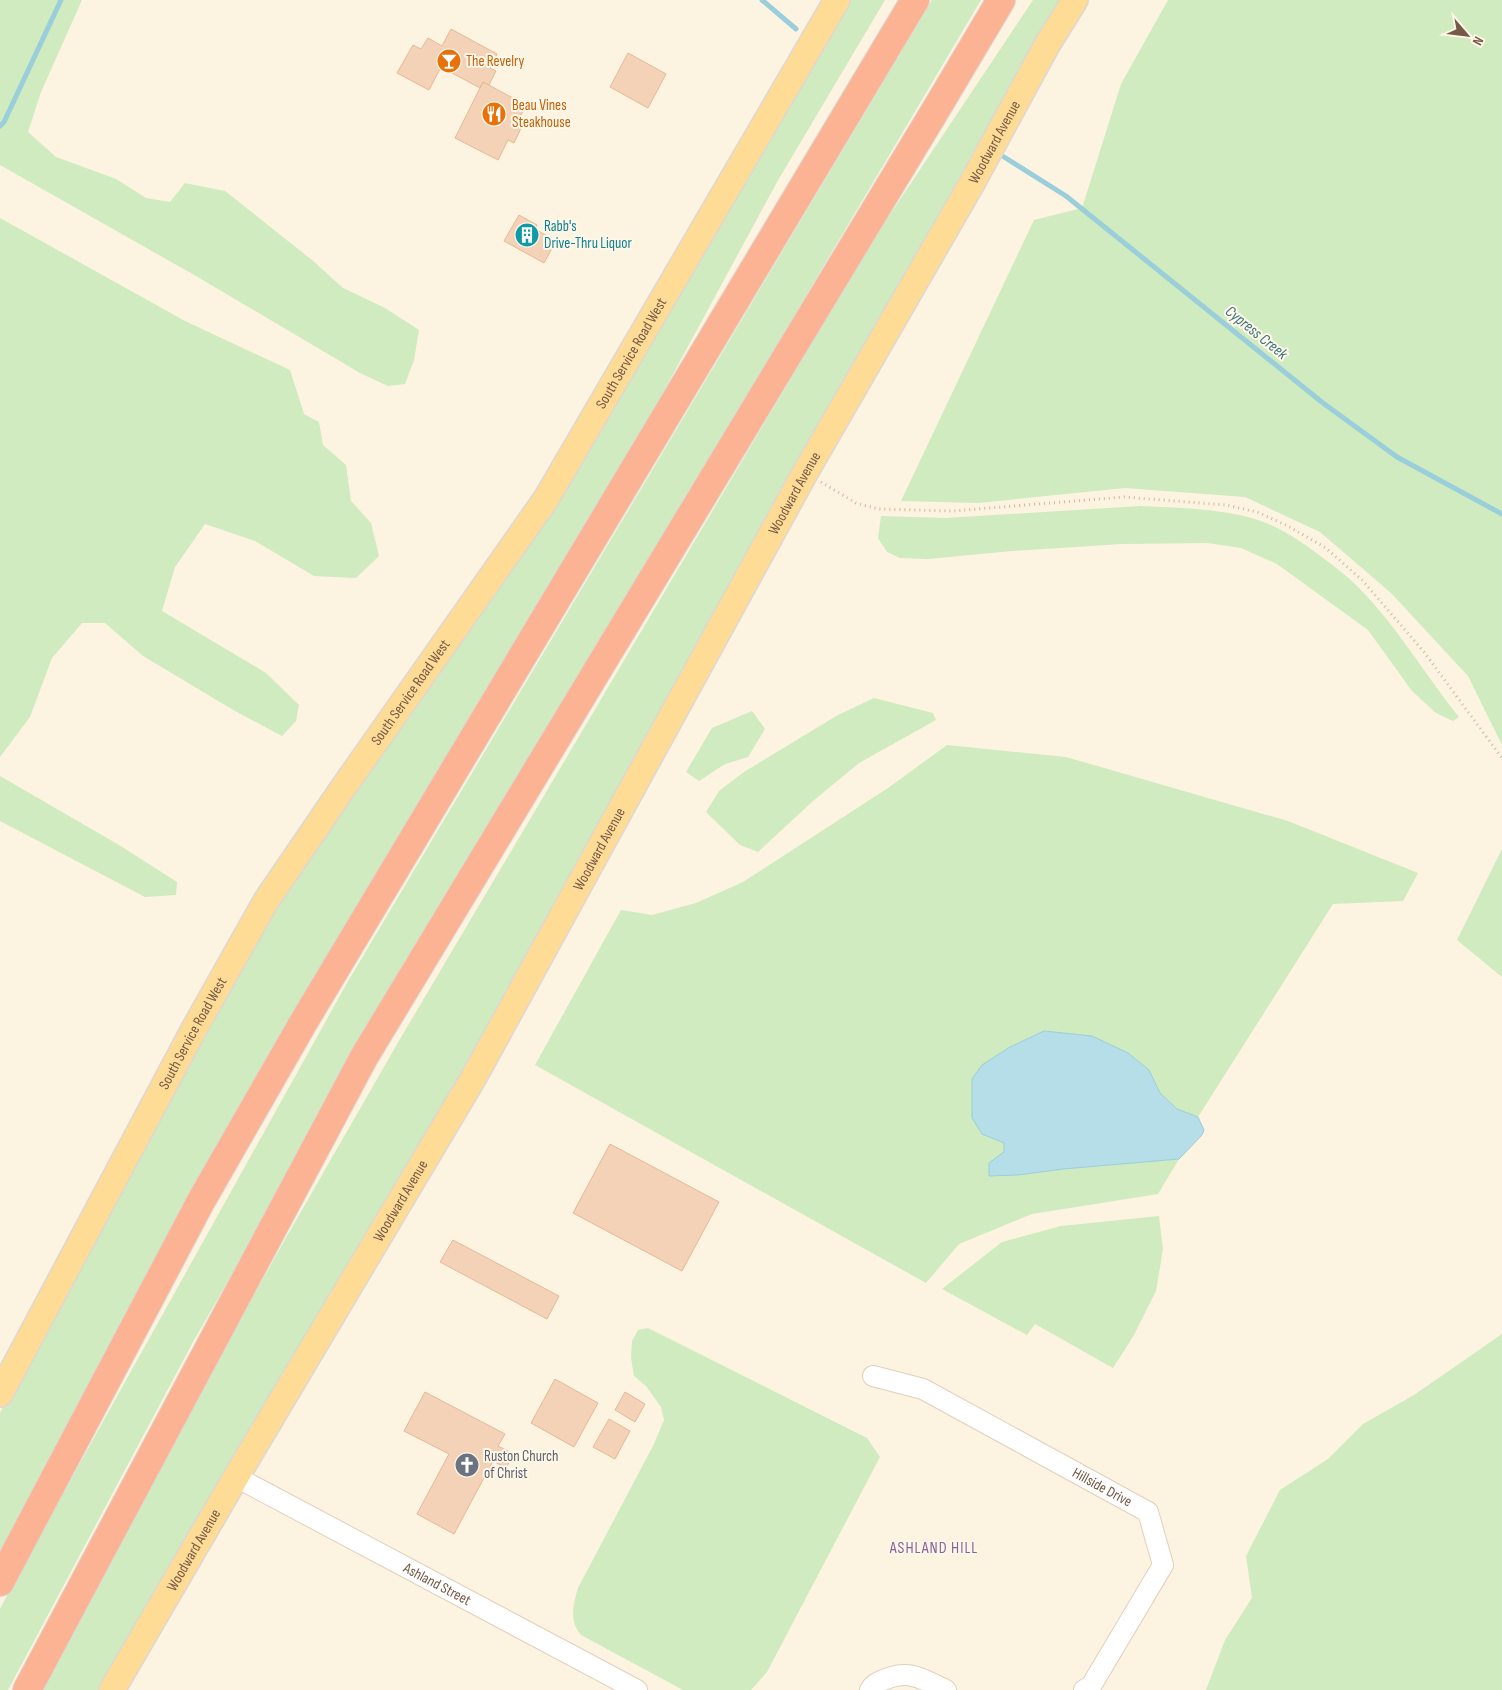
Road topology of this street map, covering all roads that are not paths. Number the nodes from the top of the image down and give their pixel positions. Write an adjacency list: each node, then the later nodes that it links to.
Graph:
1 (837, 0): 6 (main road, South Service Road West)
2 (915, 0): 8 (highway)
3 (1001, 0): 9 (highway)
4 (1075, 0): 7 (main road, Woodward Avenue)
5 (872, 1376): 14 (street, Hillside Drive)
6 (0, 1394)
7 (236, 1478): 10 (main road, Woodward Avenue); 11 (street, Ashland Street)
8 (0, 1582)
9 (27, 1690)
10 (112, 1690)
11 (637, 1690)
12 (870, 1690): 13 (street)
13 (946, 1690)
14 (1084, 1690)

